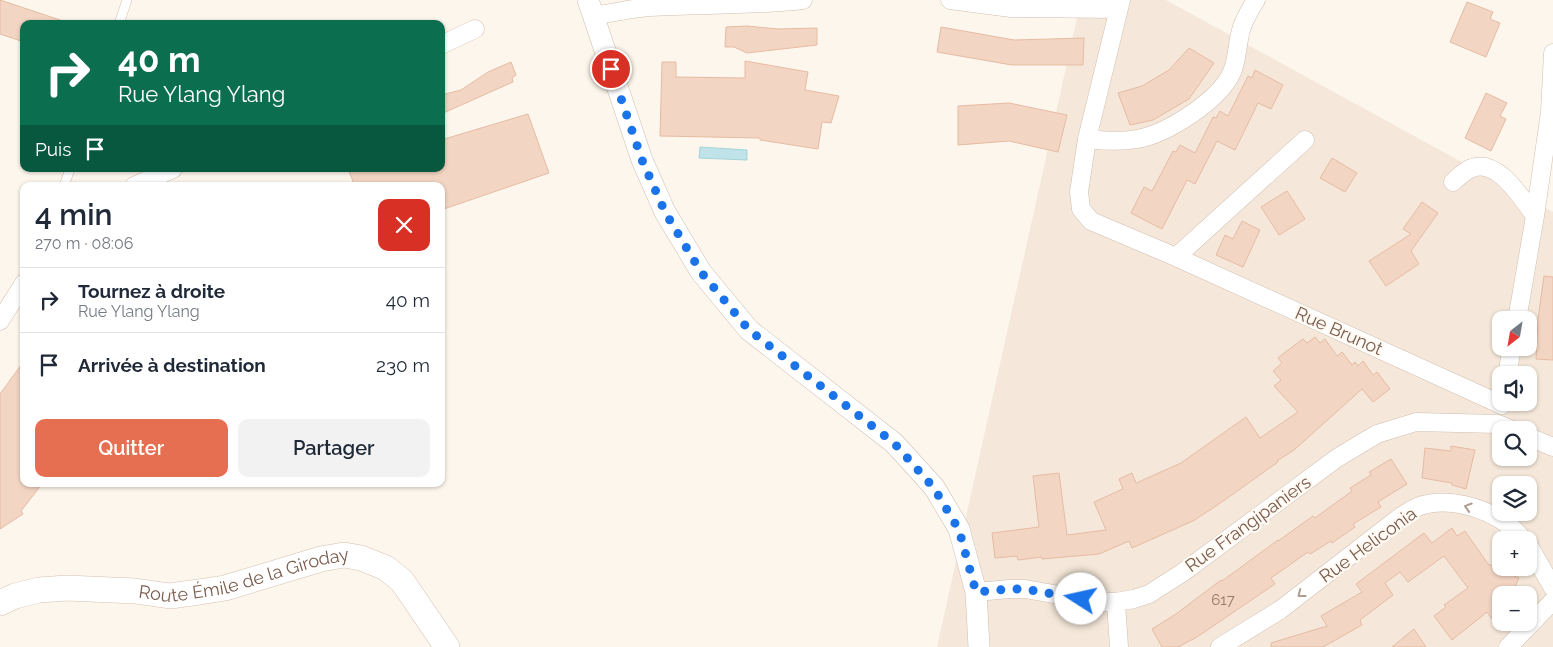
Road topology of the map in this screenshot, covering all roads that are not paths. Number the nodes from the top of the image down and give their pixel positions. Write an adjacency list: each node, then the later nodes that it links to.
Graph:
1 (127, 0): 7 (lane)
2 (803, 0): 6 (street)
3 (950, 0): 5 (street)
4 (1256, 0): 11 (street)
5 (1120, 4): 11 (street)
6 (590, 7): 28 (street)
7 (120, 20)
8 (475, 29): 9 (street)
9 (445, 43)
10 (1553, 54): 16 (street)
11 (1088, 140): 17 (street, Rue Brunot)
12 (1305, 140): 17 (street)
13 (166, 172): 14 (street)
14 (143, 182)
15 (1453, 182): 16 (street)
16 (1535, 216): 19 (street)
17 (1176, 257): 21 (street, Rue Brunot)
18 (20, 290): 20 (street)
19 (1519, 311)
20 (0, 321)
21 (1492, 399)
22 (1492, 426): 31 (street, Rue Frangipaniers)
23 (1537, 440): 24 (street)
24 (1553, 447)
25 (1516, 531): 35 (street, Rue Heliconia, one-way to 35)
26 (1537, 560): 27 (street)
27 (1553, 588)
28 (976, 592): 31 (street, Rue Frangipaniers); 33 (street)
29 (1553, 601): 36 (street)
30 (0, 602): 32 (main road, Route Émile de la Giroday)
31 (1116, 602): 34 (street)
32 (447, 647)
33 (979, 647)
34 (1119, 647)
35 (1220, 647)
36 (1508, 647)

